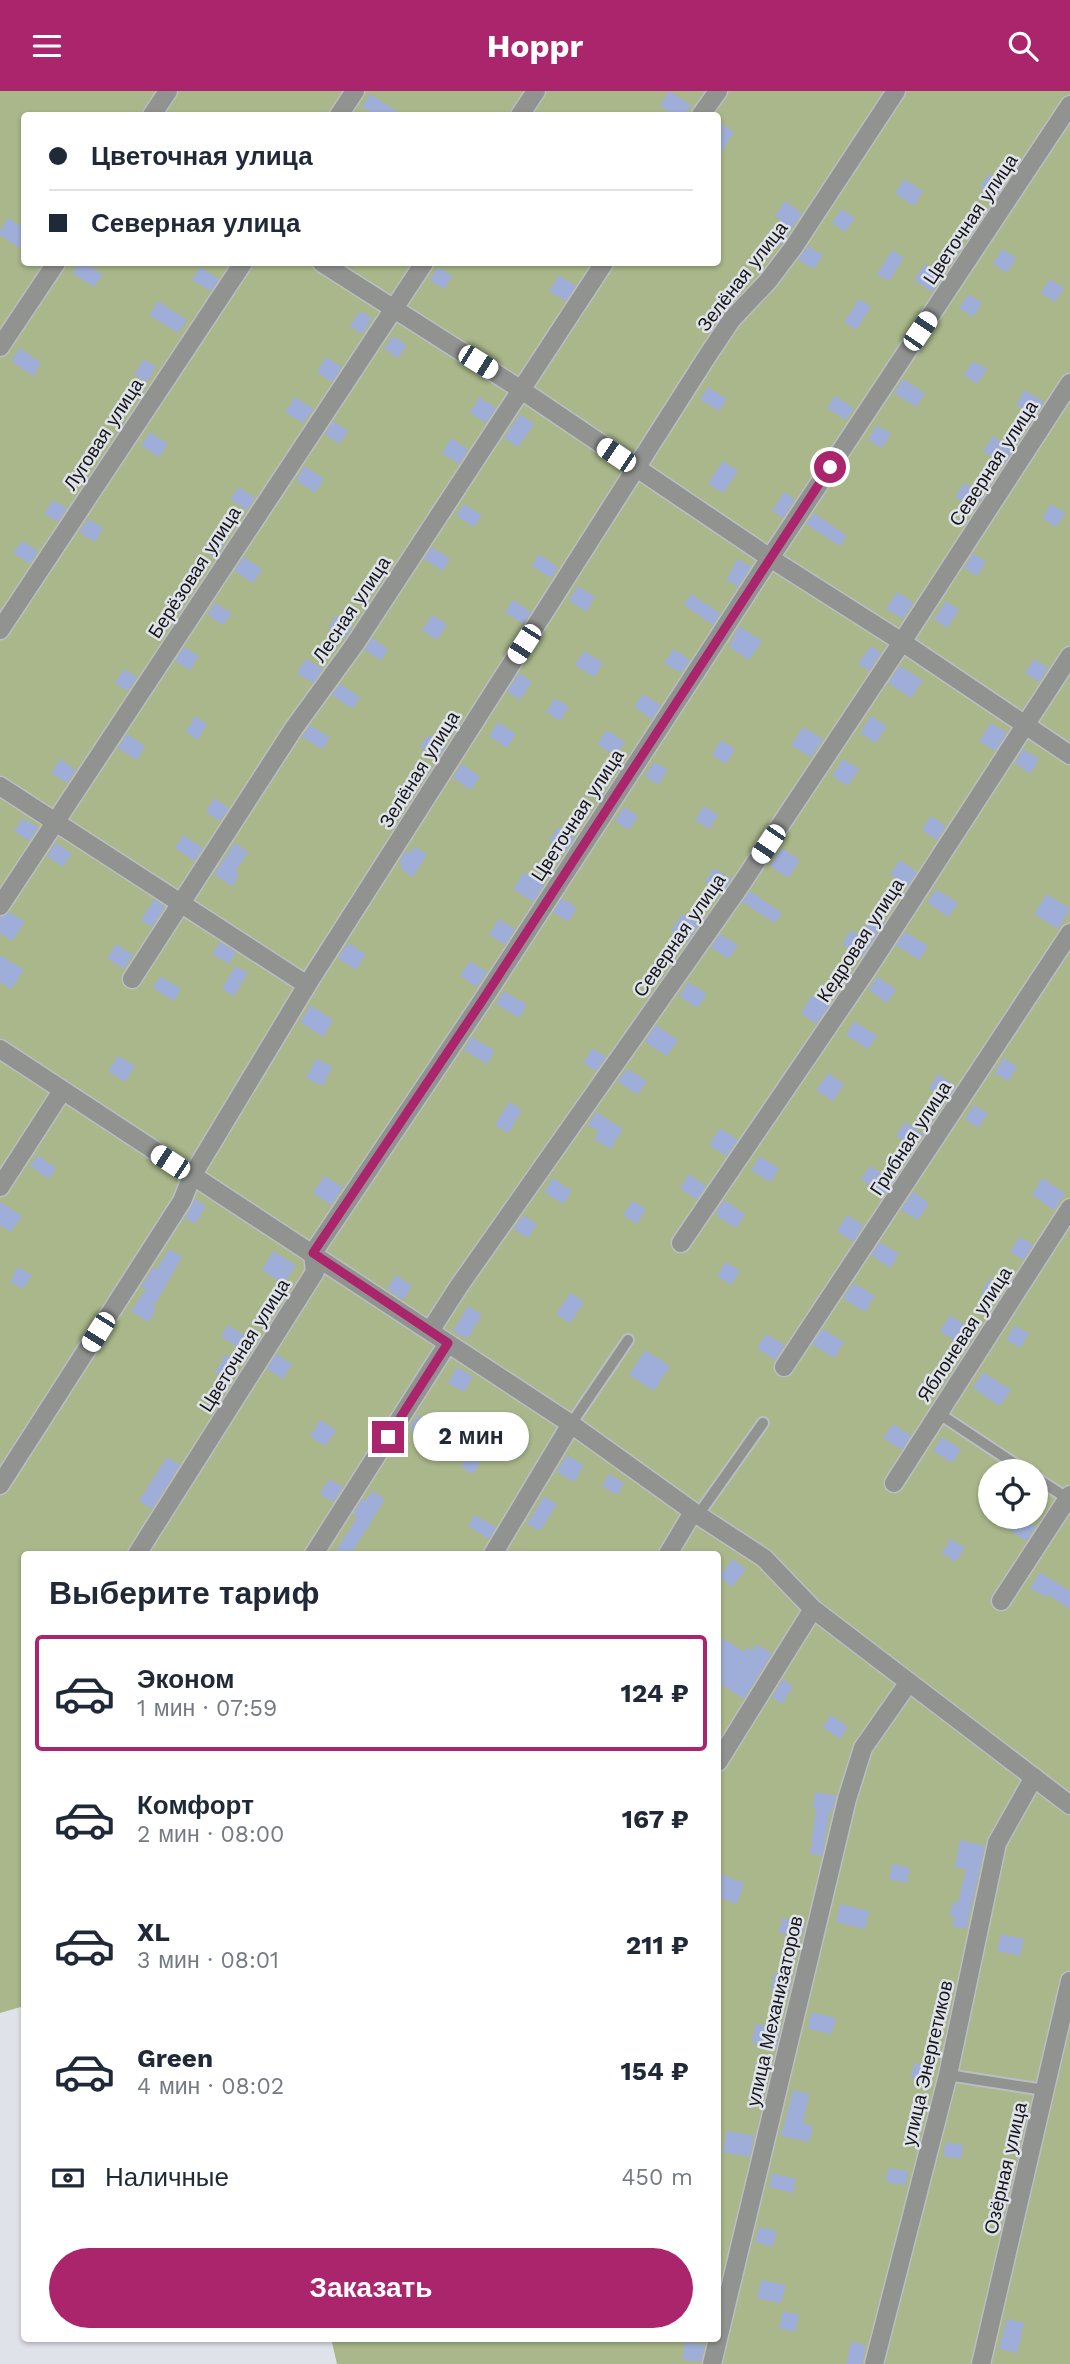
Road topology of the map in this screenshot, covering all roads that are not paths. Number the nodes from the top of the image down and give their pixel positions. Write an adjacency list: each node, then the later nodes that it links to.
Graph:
1 (168, 91): 7 (street)
2 (355, 91): 8 (street)
3 (536, 91): 9 (street)
4 (718, 91): 10 (street)
5 (896, 91): 20 (street, Зелёная улица)
6 (1070, 105): 21 (street, Цветочная улица)
7 (154, 112)
8 (341, 112)
9 (522, 112)
10 (703, 112)
11 (54, 266): 17 (street)
12 (241, 266): 22 (street, Луговая улица)
13 (327, 266): 16 (street)
14 (422, 266): 16 (street, Берёзовая улица)
15 (602, 266): 19 (street, Лесная улица)
16 (394, 309): 19 (street); 28 (street, Берёзовая улица)
17 (0, 347)
18 (1070, 383): 23 (street, Северная улица)
19 (520, 389): 20 (street); 29 (street, Лесная улица)
20 (636, 468): 21 (street); 33 (street, Зелёная улица)
21 (770, 558): 23 (street); 40 (street, Цветочная улица)
22 (0, 630)
23 (902, 642): 25 (street); 41 (street, Северная улица)
24 (1070, 656): 25 (street, Кедровая улица)
25 (1025, 725): 26 (street); 39 (street, Кедровая улица)
26 (1070, 755)
27 (0, 786): 28 (street)
28 (55, 823): 29 (street); 30 (street, Берёзовая улица)
29 (181, 903): 32 (street, Лесная улица); 33 (street)
30 (0, 906)
31 (1070, 933): 44 (street, Грибная улица)
32 (131, 979)
33 (307, 985): 36 (street, Зелёная улица)
34 (0, 1049): 35 (street)
35 (62, 1091): 36 (street); 37 (street)
36 (192, 1177): 40 (street); 50 (street, Зелёная улица)
37 (0, 1187)
38 (1070, 1208): 45 (street, Яблоневая улица)
39 (681, 1243)
40 (313, 1253): 41 (street); 54 (street, Цветочная улица)
41 (430, 1331): 43 (street)
42 (628, 1340): 47 (lane)
43 (448, 1343): 47 (street); 55 (street)
44 (784, 1367)
45 (938, 1413): 48 (lane); 49 (street, Яблоневая улица)
46 (763, 1423): 53 (lane)
47 (571, 1424): 53 (street); 56 (street)
48 (1007, 1459)
49 (894, 1483)
50 (0, 1485)
51 (1048, 1485): 52 (lane)
52 (1069, 1498): 58 (street)
53 (696, 1514): 57 (street); 59 (street)
54 (139, 1551)
55 (316, 1551)
56 (495, 1551)
57 (670, 1551)
58 (1001, 1601)
59 (813, 1609): 60 (street); 61 (street)
60 (909, 1682): 62 (street); 67 (street, улица Механизаторов)
61 (721, 1757)
62 (1034, 1777): 63 (street); 65 (street, улица Энергетиков)
63 (1070, 1805)
64 (1070, 1981): 66 (street, Озёрная улица)
65 (948, 2075): 66 (lane); 70 (street, улица Энергетиков)
66 (1044, 2090): 71 (street, Озёрная улица)
67 (721, 2326)
68 (717, 2342): 69 (street, улица Механизаторов)
69 (712, 2364)
70 (874, 2364)
71 (981, 2364)

